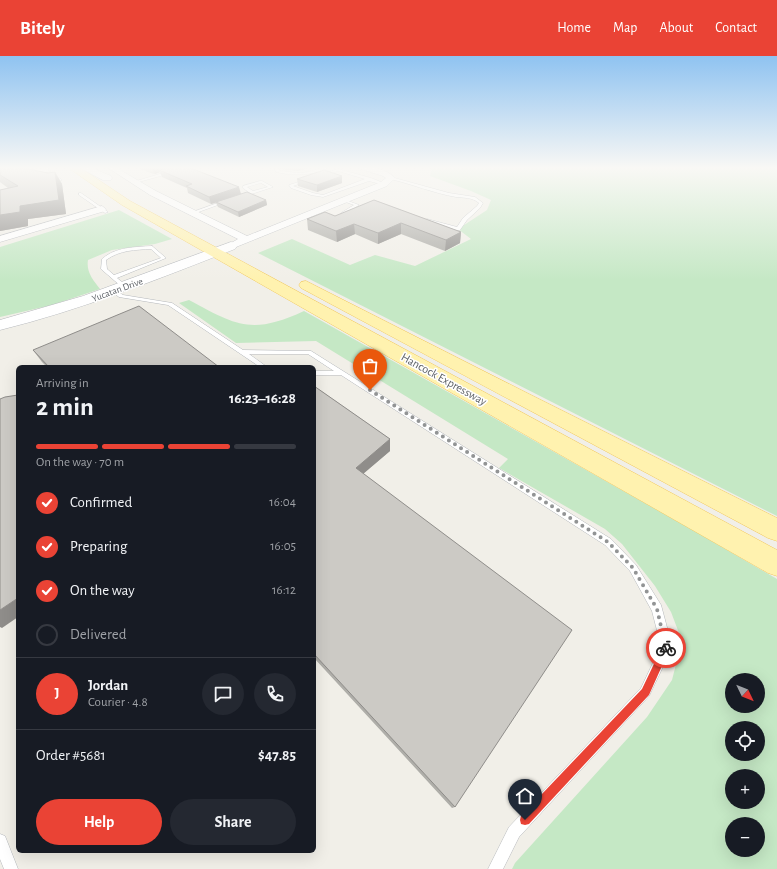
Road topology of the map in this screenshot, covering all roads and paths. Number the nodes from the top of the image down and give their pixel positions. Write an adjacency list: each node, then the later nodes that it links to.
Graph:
1 (96, 205): 9 (lane)
2 (131, 205): 16 (main road, Hancock Expressway)
3 (152, 205): 16 (main road, Hancock Expressway)
4 (178, 205): 10 (street)
5 (215, 205): 10 (lane)
6 (332, 205): 11 (street)
7 (357, 205): 12 (lane)
8 (480, 205): 14 (lane)
9 (104, 210): 15 (street)
10 (192, 212): 16 (street)
11 (304, 217): 13 (lane); 16 (street)
12 (337, 217)
13 (317, 218)
14 (423, 219)
15 (0, 239)
16 (231, 246): 17 (street, Yucatan Drive); 23 (main road, Hancock Expressway); 24 (main road, Hancock Expressway)
17 (118, 285): 17 (lane); 18 (street, Yucatan Drive); 19 (lane)
18 (0, 325)
19 (243, 352): 20 (lane); 22 (lane)
20 (261, 365)
21 (316, 373): 22 (lane)
22 (343, 373): 27 (lane)
23 (777, 530)
24 (777, 564)
25 (0, 841): 26 (lane)
26 (11, 869)
27 (494, 869)

